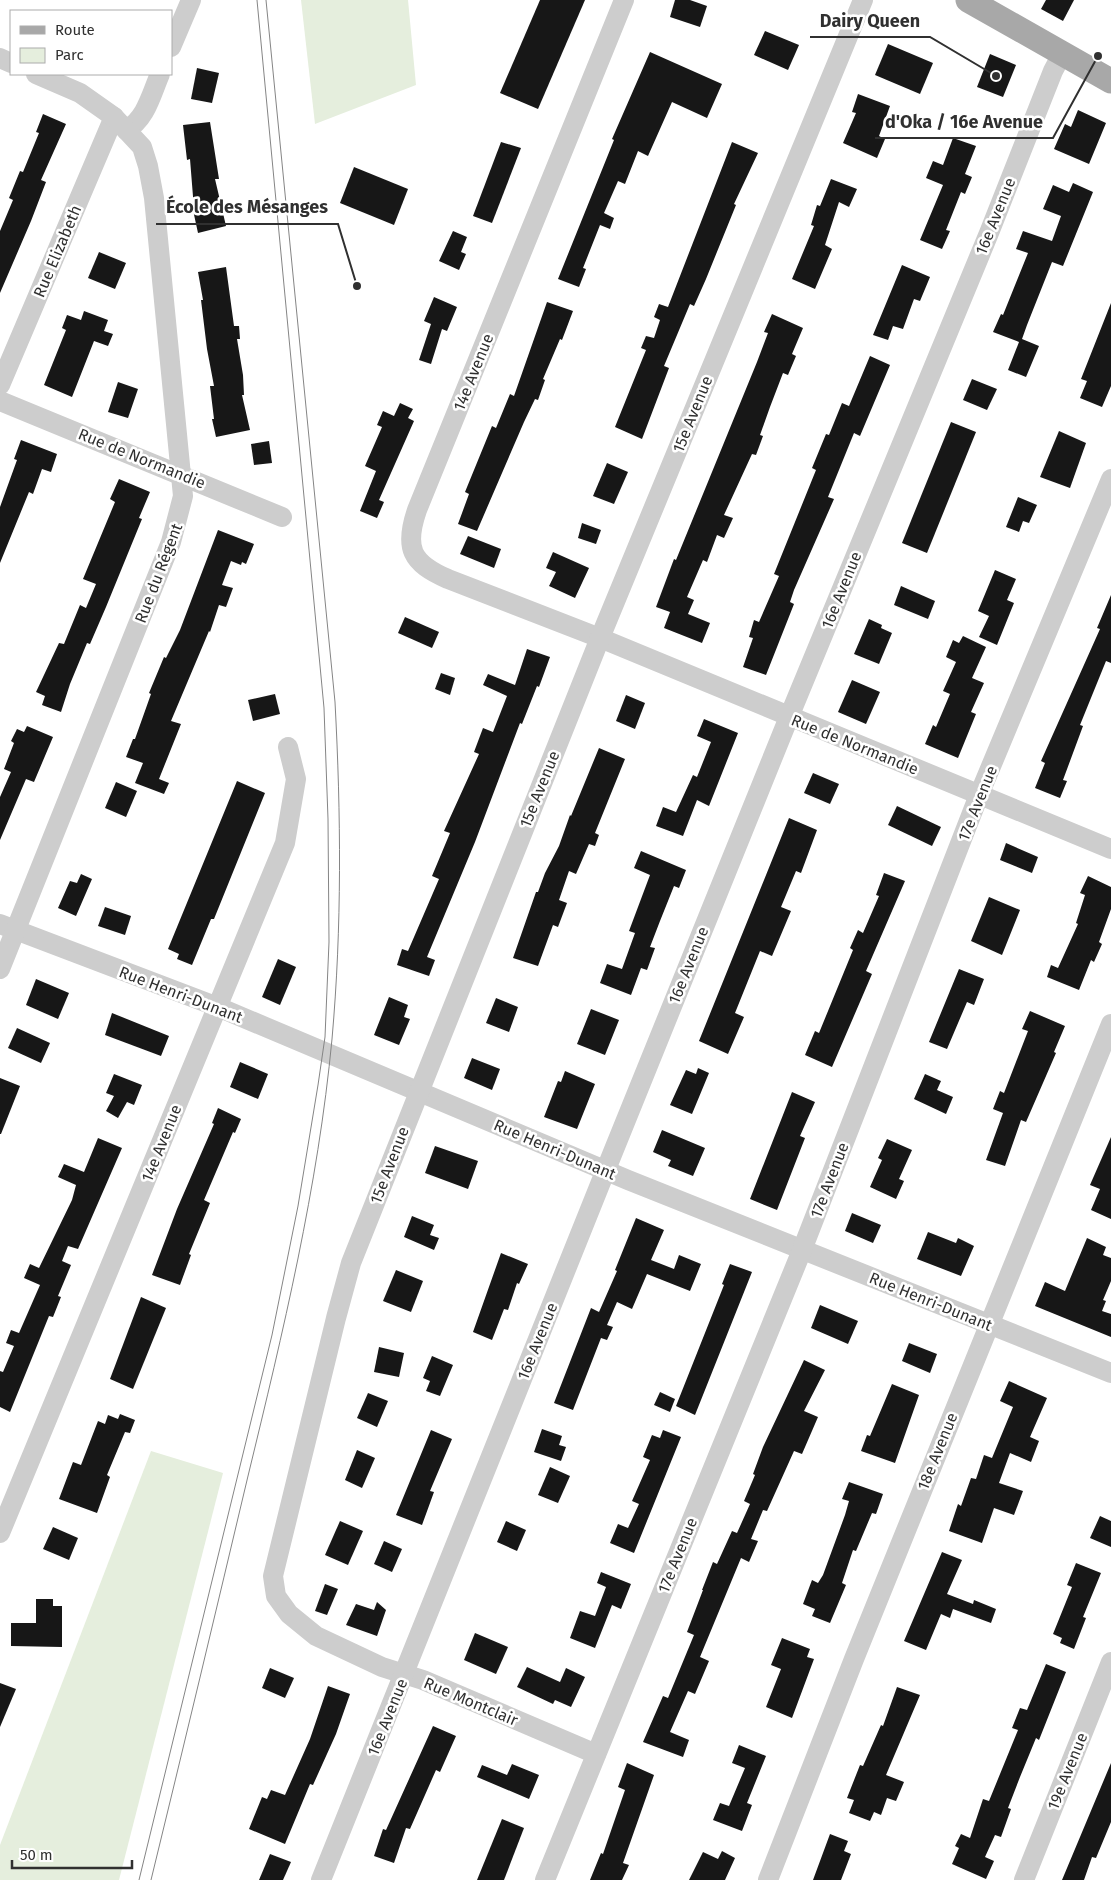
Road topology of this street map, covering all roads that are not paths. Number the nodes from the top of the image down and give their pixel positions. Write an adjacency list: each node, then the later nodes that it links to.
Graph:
1 (191, 0): 5 (street)
2 (624, 0): 16 (street, 14e Avenue)
3 (863, 0): 16 (street, 15e Avenue)
4 (968, 0): 6 (main road)
5 (172, 45)
6 (1062, 54): 9 (main road); 17 (street, 16e Avenue)
7 (38, 75): 10 (street, Rue du Régent)
8 (160, 75): 10 (street)
9 (1111, 81)
10 (120, 123): 11 (street, Rue Elizabeth); 13 (street, Rue du Régent)
11 (0, 386)
12 (0, 401): 13 (street, Rue de Normandie)
13 (179, 473): 15 (street, Rue de Normandie); 21 (street, Rue du Régent)
14 (1111, 478): 19 (street, 17e Avenue)
15 (282, 517)
16 (600, 638): 17 (street, Rue de Normandie); 25 (street, 15e Avenue)
17 (789, 717): 19 (street, Rue de Normandie); 26 (street, 16e Avenue)
18 (288, 747): 23 (street, 14e Avenue)
19 (979, 795): 20 (street, Rue de Normandie); 27 (street, 17e Avenue)
20 (1111, 849)
21 (8, 927): 22 (street, Rue du Régent); 23 (street, Rue Henri-Dunant)
22 (0, 969)
23 (218, 1007): 25 (street, Rue Henri-Dunant); 30 (street, 14e Avenue)
24 (1111, 1024): 28 (street, 18e Avenue)
25 (418, 1091): 26 (street, Rue Henri-Dunant); 31 (street, 15e Avenue)
26 (606, 1170): 27 (street, Rue Henri-Dunant); 33 (street, 16e Avenue)
27 (802, 1250): 28 (street, Rue Henri-Dunant); 34 (street, 17e Avenue)
28 (988, 1324): 29 (street, Rue Henri-Dunant); 37 (street, 18e Avenue)
29 (1111, 1373)
30 (3, 1520)
31 (276, 1596): 33 (street, Rue Montclair)
32 (1111, 1662): 38 (street, 19e Avenue)
33 (404, 1675): 34 (street, Rue Montclair); 35 (street, 16e Avenue)
34 (596, 1754): 36 (street, 17e Avenue)
35 (321, 1880)
36 (545, 1880)
37 (768, 1880)
38 (1024, 1880)

